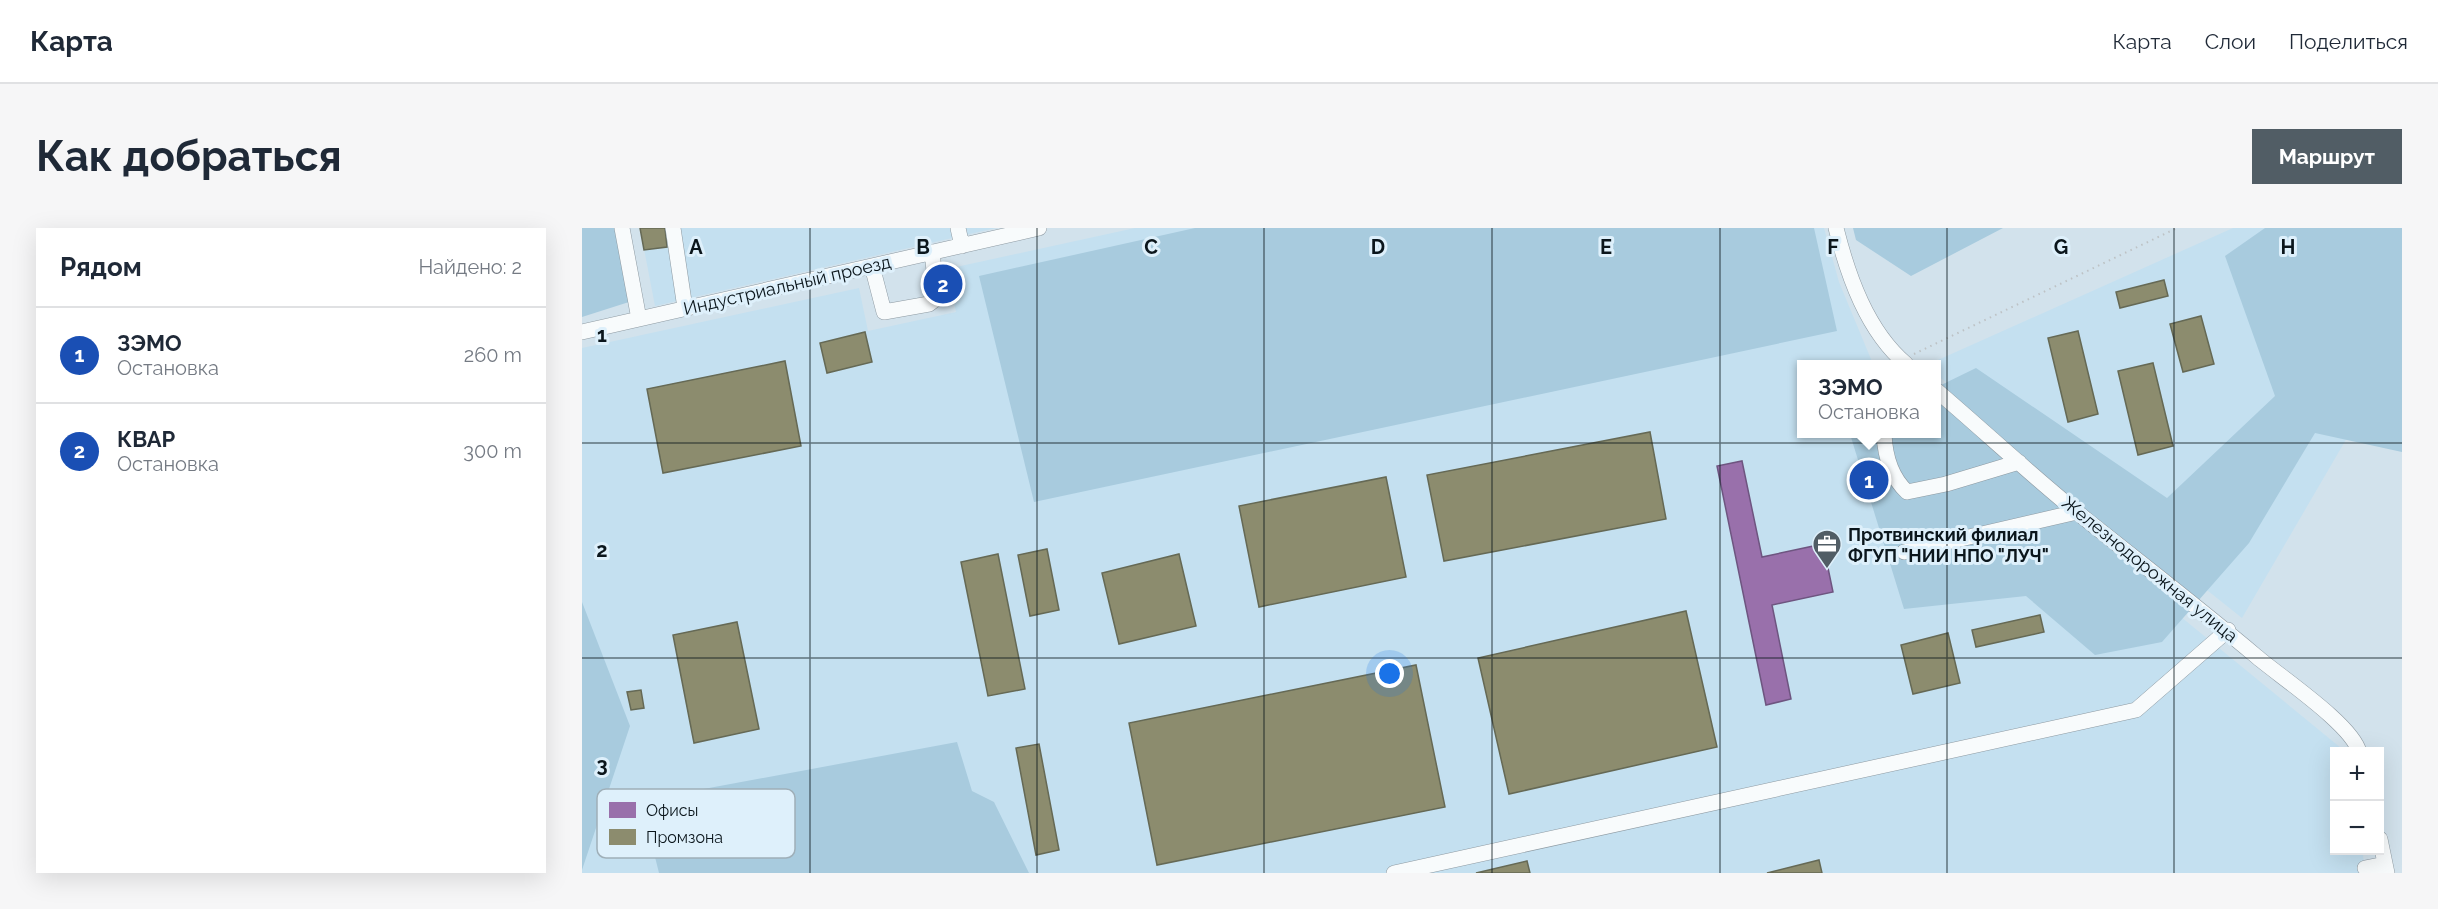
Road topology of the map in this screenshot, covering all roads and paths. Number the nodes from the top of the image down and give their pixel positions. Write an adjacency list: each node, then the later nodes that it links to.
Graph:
1 (622, 228): 11 (street)
2 (958, 228): 7 (street)
3 (1040, 228): 7 (street, Индустриальный проезд)
4 (1836, 228): 13 (street)
5 (2177, 228): 14 (path)
6 (677, 229): 10 (street)
7 (962, 246): 8 (street, Индустриальный проезд)
8 (932, 252): 9 (street, Индустриальный проезд); 9 (street)
9 (872, 266): 10 (street, Индустриальный проезд)
10 (685, 308): 11 (street, Индустриальный проезд)
11 (639, 319): 12 (street, Индустриальный проезд)
12 (582, 332)
13 (1902, 360)
14 (1908, 360)
15 (1941, 394): 17 (street, Железнодорожная улица)
16 (1884, 438): 17 (street)
17 (2019, 462): 18 (street, Железнодорожная улица)
18 (2077, 512): 19 (street); 20 (street, Железнодорожная улица)
19 (1904, 552)
20 (2228, 630): 21 (street, Железнодорожная улица); 24 (street)
21 (2358, 747)
22 (2365, 868): 23 (street)
23 (2386, 868)
24 (1394, 873)

